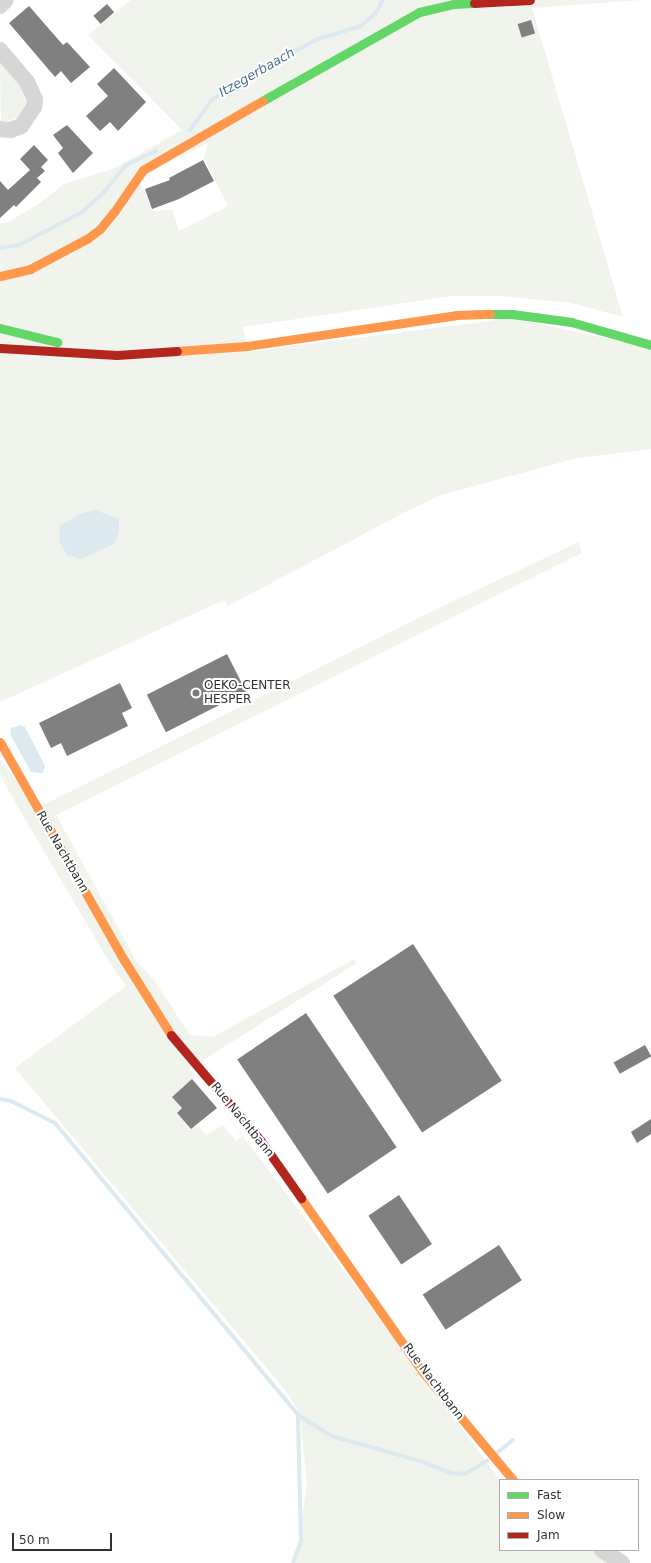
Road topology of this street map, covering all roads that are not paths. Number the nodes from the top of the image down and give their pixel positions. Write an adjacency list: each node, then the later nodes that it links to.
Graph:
1 (6, 0): 3 (street)
2 (530, 0): 6 (street)
3 (0, 6)
4 (0, 50): 5 (street)
5 (0, 129)
6 (0, 276)
7 (0, 328): 10 (street)
8 (651, 345): 10 (street)
9 (0, 348): 10 (street)
10 (117, 355)
11 (0, 742): 12 (street, Rue Nachtbann)
12 (512, 1479)
13 (604, 1551): 14 (street)
14 (622, 1563)

